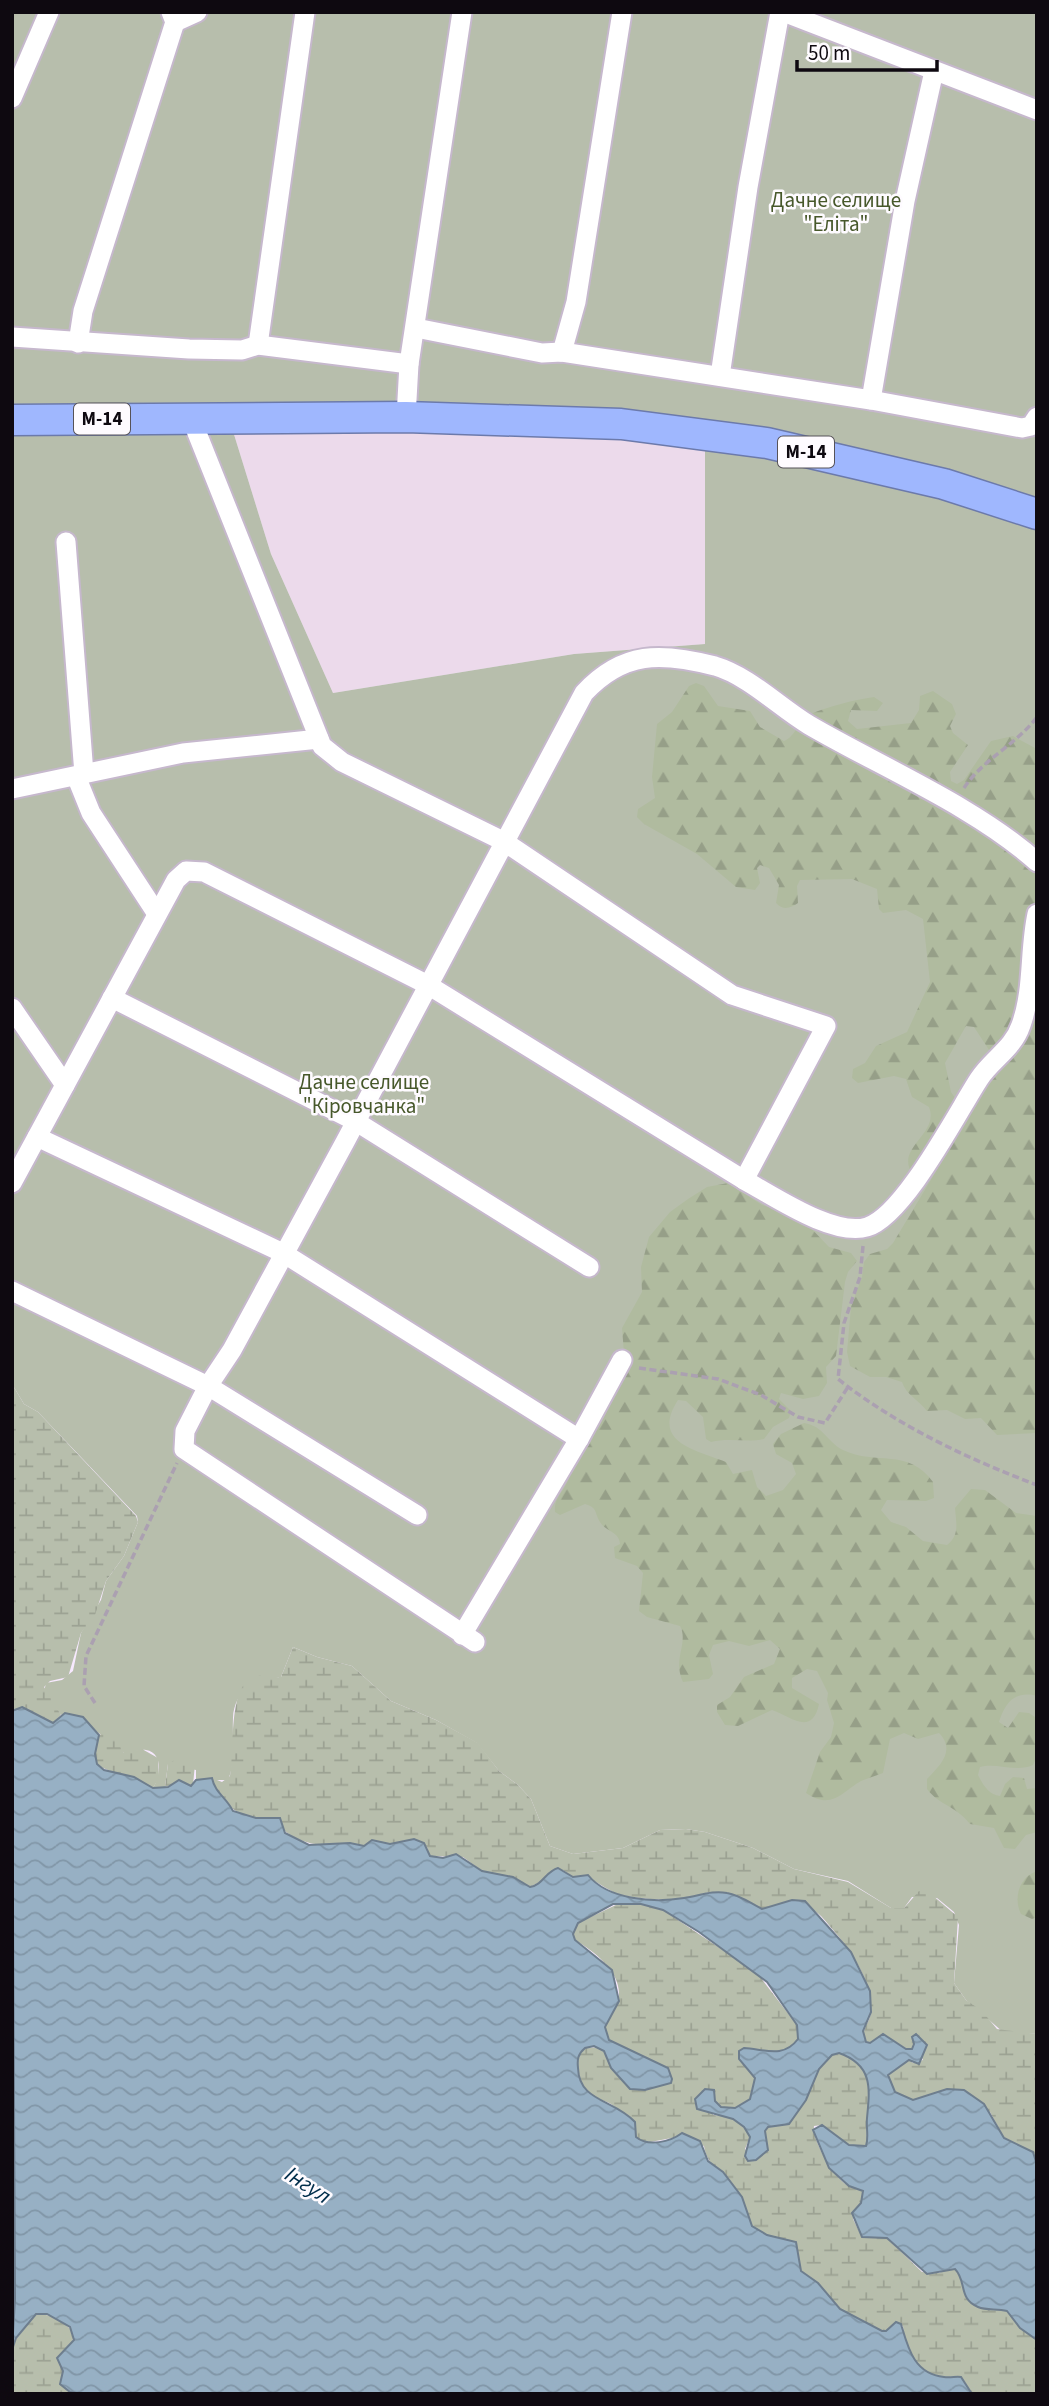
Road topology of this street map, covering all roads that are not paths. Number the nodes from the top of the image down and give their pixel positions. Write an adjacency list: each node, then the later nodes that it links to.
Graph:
1 (49, 12): 9 (lane)
2 (197, 12): 7 (lane)
3 (305, 12): 14 (lane)
4 (462, 12): 11 (lane)
5 (622, 12): 15 (lane)
6 (781, 12): 8 (lane); 17 (lane)
7 (173, 17): 13 (lane)
8 (933, 71): 10 (lane); 18 (lane)
9 (12, 99)
10 (1037, 110)
11 (416, 328): 15 (lane); 16 (lane)
12 (12, 338): 13 (lane)
13 (78, 344): 14 (lane)
14 (258, 345): 16 (lane)
15 (562, 352): 17 (lane)
16 (409, 363): 20 (lane)
17 (720, 376): 18 (lane)
18 (871, 400): 19 (lane)
19 (1037, 416)
20 (407, 417): 21 (highway, М-14); 23 (highway, М-14)
21 (191, 418): 22 (highway, М-14); 25 (lane)
22 (12, 420)
23 (1037, 514)
24 (66, 542): 26 (lane)
25 (319, 739): 26 (lane); 28 (lane)
26 (80, 775): 27 (lane); 30 (lane)
27 (12, 789)
28 (503, 841): 29 (lane); 32 (lane); 38 (lane)
29 (1037, 862)
30 (157, 914): 32 (lane); 33 (lane)
31 (1037, 914): 38 (lane)
32 (428, 985): 36 (lane); 38 (lane)
33 (112, 998): 35 (lane); 36 (lane)
34 (12, 1008): 35 (lane)
35 (65, 1085): 37 (lane)
36 (355, 1121): 40 (lane); 41 (lane)
37 (37, 1137): 39 (lane); 40 (lane)
38 (744, 1180)
39 (12, 1183)
40 (283, 1253): 44 (lane); 45 (lane)
41 (589, 1267)
42 (12, 1291): 44 (lane)
43 (620, 1362): 45 (lane)
44 (208, 1387): 45 (lane); 46 (lane)
45 (579, 1439)
46 (416, 1516)

